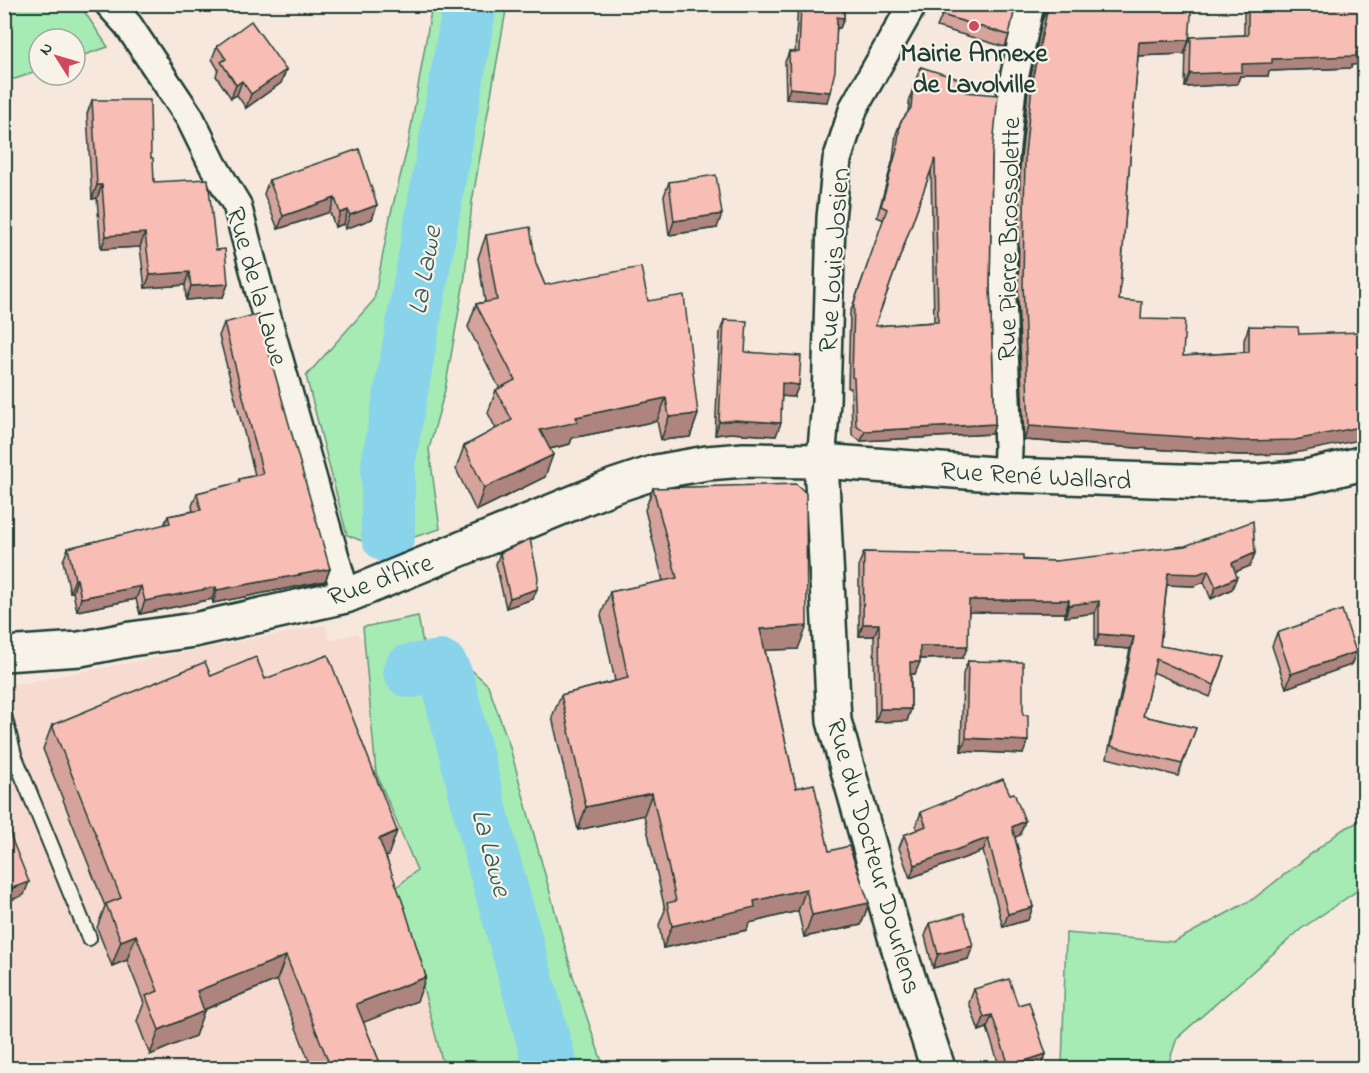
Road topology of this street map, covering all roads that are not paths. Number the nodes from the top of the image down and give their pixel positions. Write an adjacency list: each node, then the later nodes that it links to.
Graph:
1 (109, 4): 8 (street, Rue de la Lawe)
2 (913, 4): 4 (street, Rue Louis Josien)
3 (1033, 10): 7 (street, Rue Pierre Brossolette)
4 (821, 461): 5 (main road, Rue René Wallard); 7 (main road, Rue René Wallard); 12 (main road, Rue du Docteur Dourlens)
5 (706, 463): 8 (main road, Rue d'Aire)
6 (1365, 463): 7 (main road, Rue René Wallard)
7 (1006, 475)
8 (346, 596): 9 (main road, Rue d'Aire)
9 (4, 654)
10 (4, 715): 11 (lane)
11 (89, 938)
12 (938, 1068)

